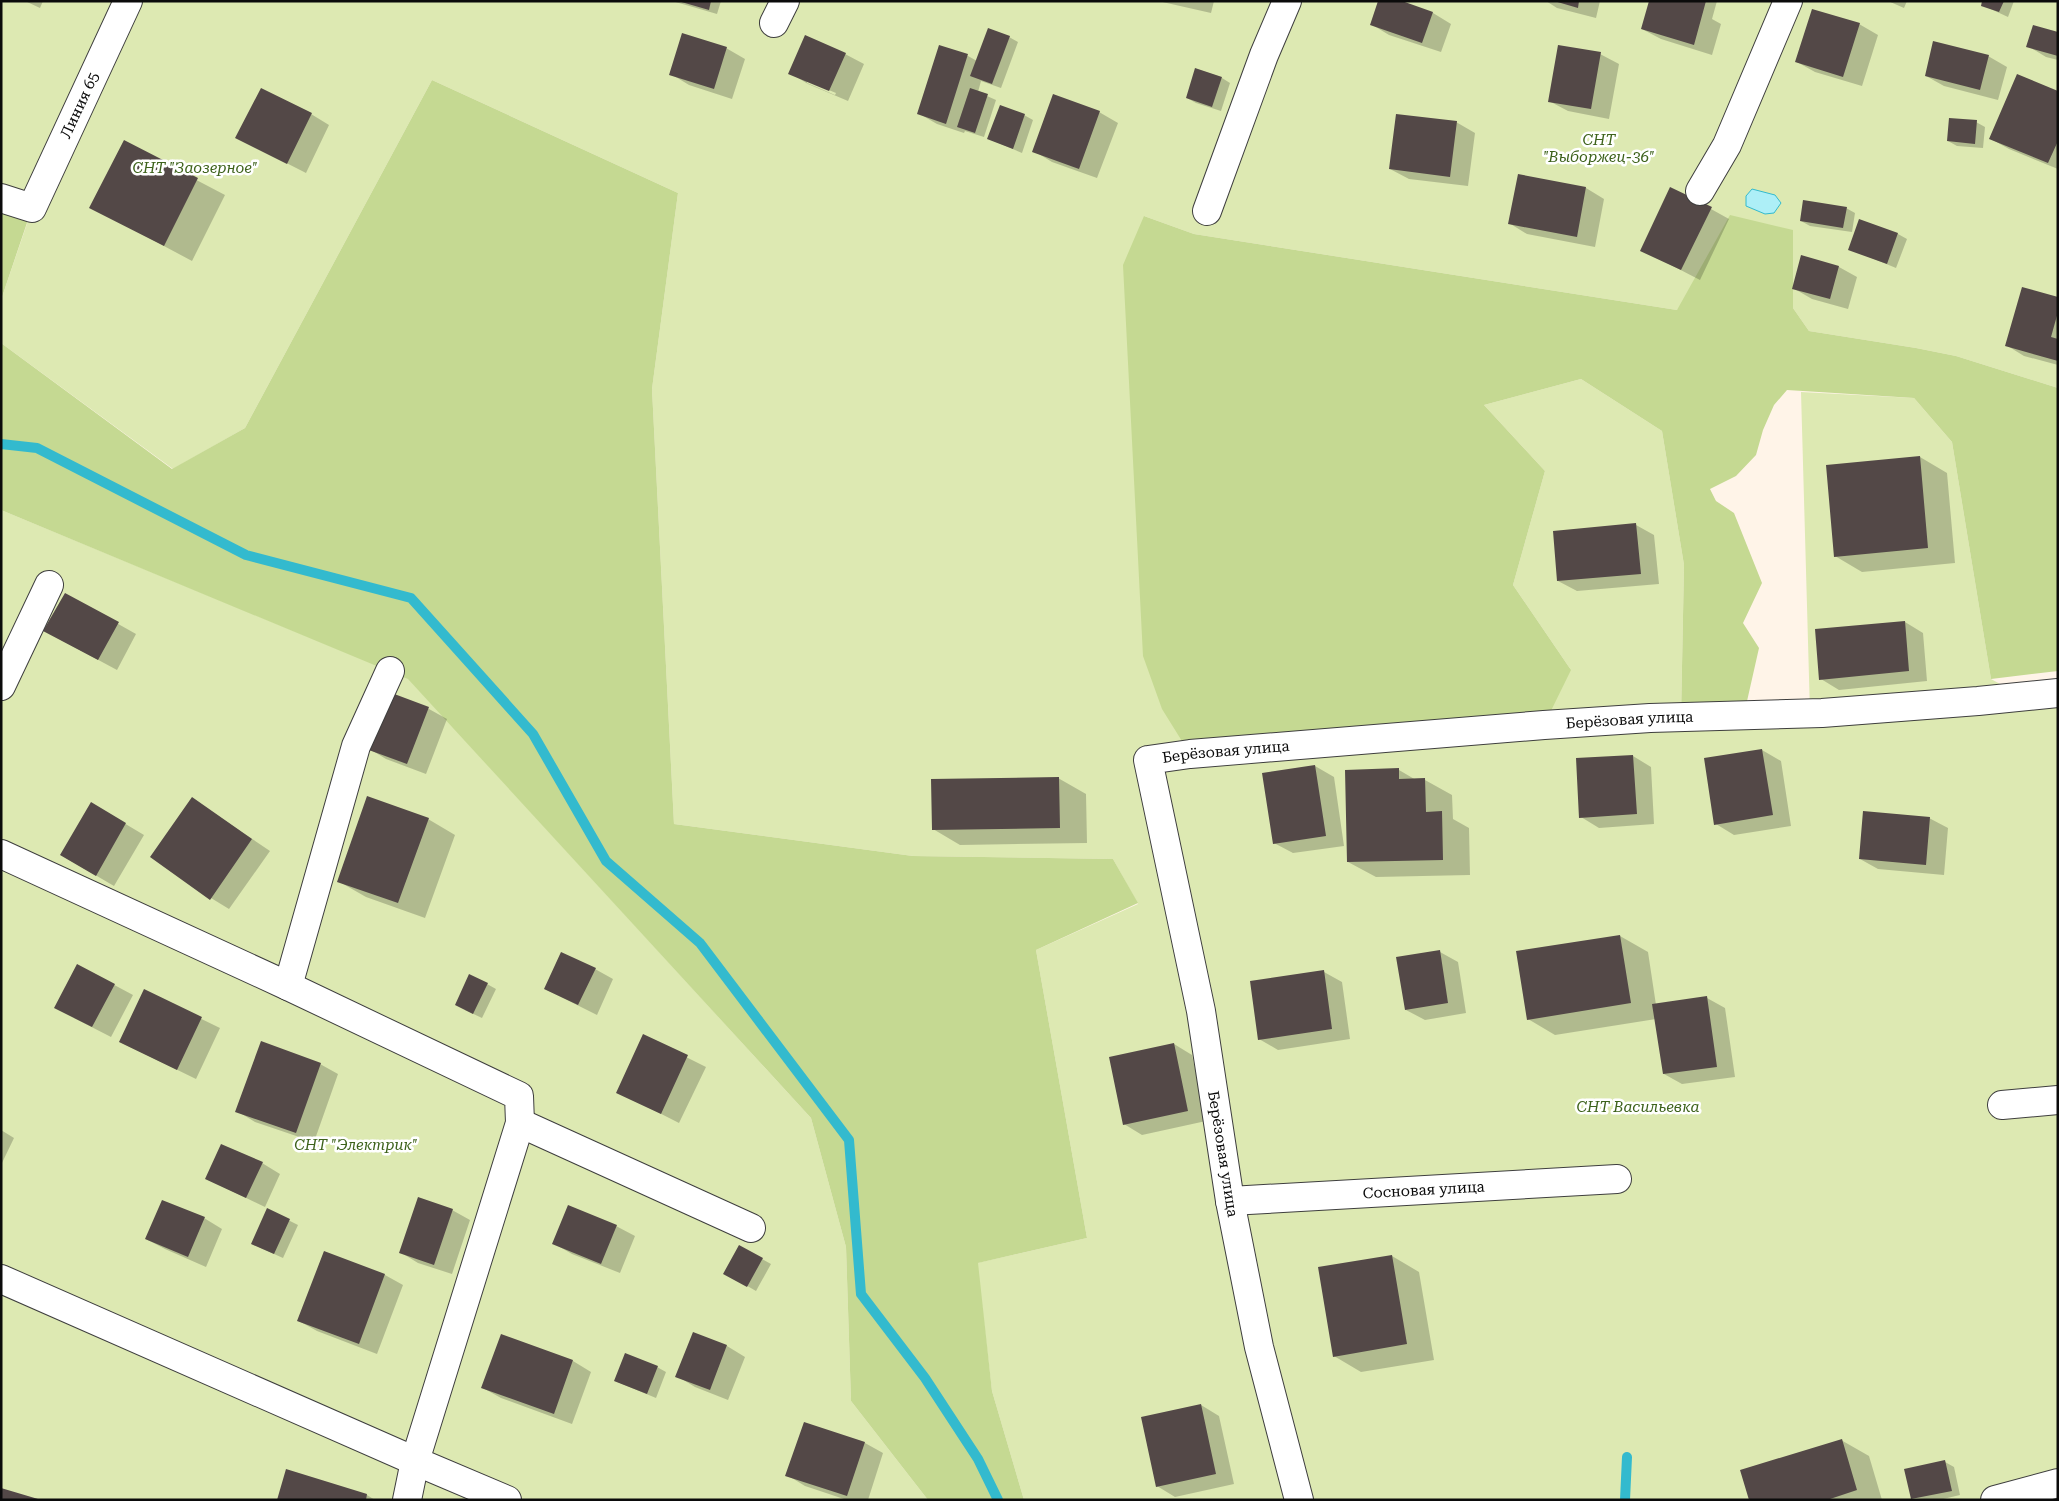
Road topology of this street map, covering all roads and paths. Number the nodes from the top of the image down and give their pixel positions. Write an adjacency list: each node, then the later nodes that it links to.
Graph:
1 (128, 1): 5 (street, Линия 65)
2 (1287, 1): 6 (street)
3 (1788, 1): 4 (street)
4 (1700, 191)
5 (1, 198)
6 (1207, 211)
7 (49, 585): 9 (street)
8 (390, 671): 12 (street)
9 (1, 686)
10 (2058, 693): 17 (street, Берёзовая улица)
11 (1, 854): 12 (street)
12 (288, 986): 15 (street)
13 (2058, 1100): 14 (street)
14 (2002, 1105)
15 (520, 1123): 18 (street); 20 (street)
16 (1617, 1179): 17 (street, Сосновая улица)
17 (1230, 1201): 24 (street, Берёзовая улица)
18 (751, 1228)
19 (1, 1279): 20 (street)
20 (415, 1462): 22 (street); 23 (street)
21 (2058, 1483): 25 (street)
22 (407, 1500)
23 (507, 1500)
24 (1299, 1500)
25 (1995, 1500)

